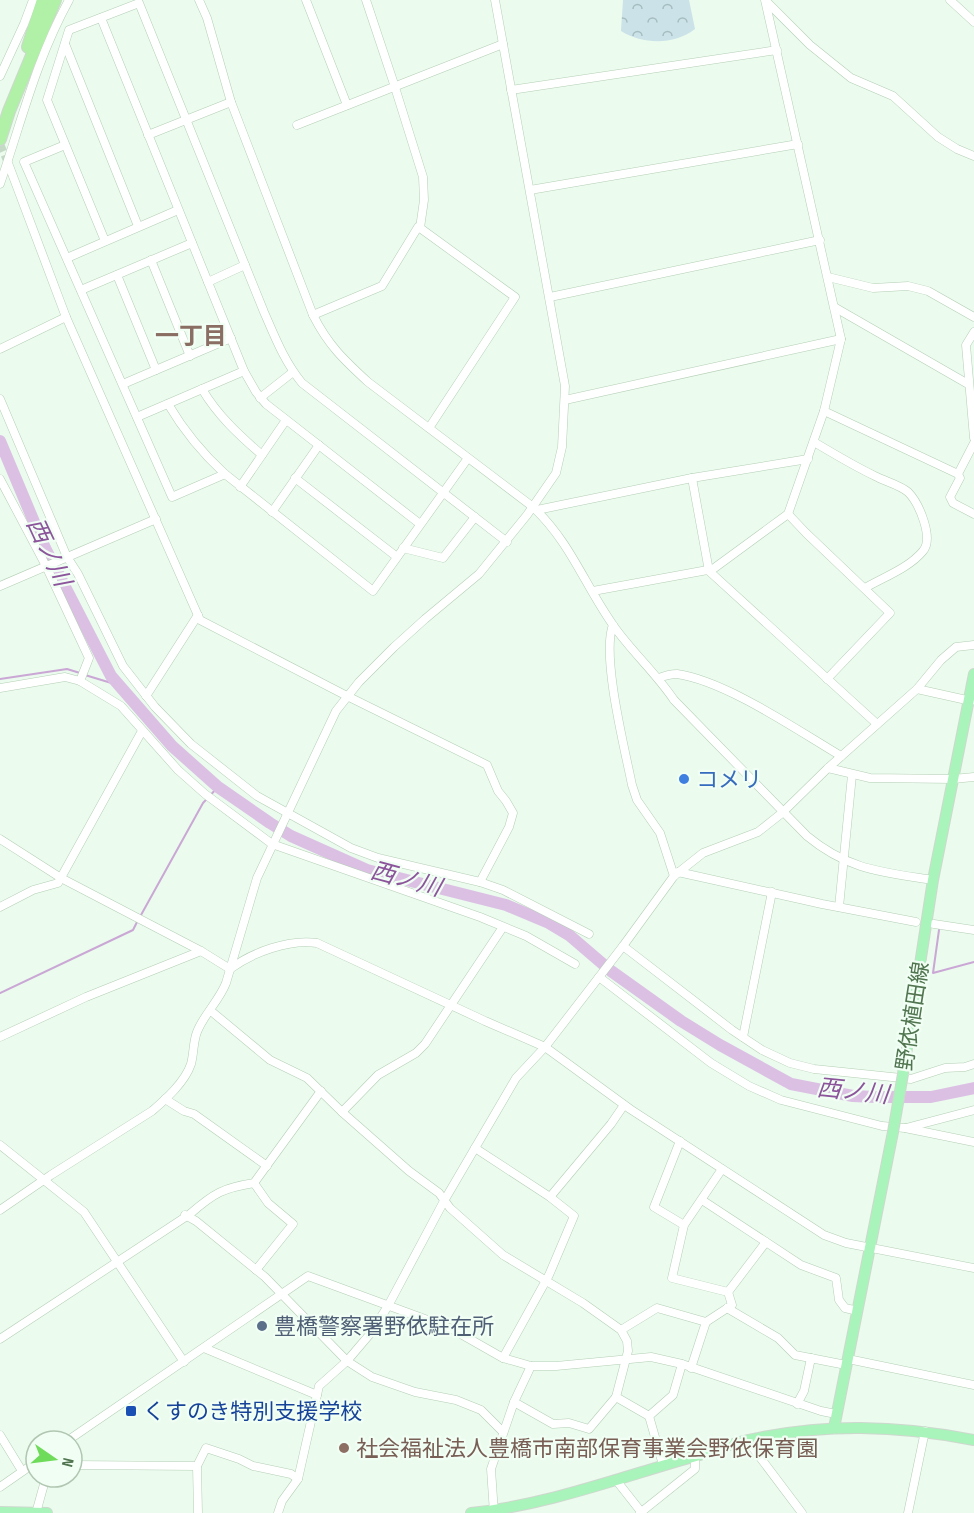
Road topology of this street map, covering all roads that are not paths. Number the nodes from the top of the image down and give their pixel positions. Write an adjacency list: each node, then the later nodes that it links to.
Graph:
1 (33, 0): 16 (street)
2 (43, 0): 21 (highway)
3 (56, 0): 21 (highway)
4 (69, 0): 29 (street)
5 (199, 0): 19 (street)
6 (306, 0): 20 (street)
7 (366, 0): 17 (street)
8 (495, 0): 14 (street)
9 (765, 0): 15 (street); 28 (street)
10 (950, 0): 12 (street)
11 (101, 18): 13 (street); 22 (street); 24 (street)
12 (974, 22)
13 (65, 44): 27 (street); 33 (street)
14 (503, 44): 17 (street); 18 (street)
15 (777, 50): 18 (street); 26 (street)
16 (0, 76)
17 (395, 87): 20 (street); 34 (street)
18 (511, 90): 31 (street)
19 (231, 102): 22 (street); 47 (street)
20 (347, 105): 23 (street)
21 (9, 111): 25 (highway)
22 (187, 119): 24 (street); 40 (street)
23 (297, 125)
24 (148, 135): 32 (street)
25 (0, 139)
26 (798, 144): 31 (street); 35 (street)
27 (65, 145): 36 (street); 38 (street)
28 (974, 156)
29 (8, 163): 30 (street); 48 (street)
30 (0, 184)
31 (530, 190): 45 (street)
32 (178, 210): 33 (street); 37 (street)
33 (138, 226): 36 (street)
34 (420, 228): 47 (street); 68 (street)
35 (820, 240): 42 (street); 45 (street)
36 (105, 241): 38 (street)
37 (192, 243): 39 (street); 43 (street)
38 (67, 258): 44 (street)
39 (151, 260): 41 (street); 54 (street)
40 (245, 265): 43 (street); 57 (street)
41 (117, 275): 44 (street); 55 (street)
42 (828, 277): 46 (street); 49 (street)
43 (208, 282): 51 (street)
44 (81, 290): 58 (street)
45 (550, 297): 63 (street)
46 (834, 307): 52 (street); 59 (street)
47 (313, 315): 68 (street)
48 (66, 317): 53 (street); 87 (street)
49 (974, 317)
50 (974, 333): 59 (street)
51 (231, 338): 54 (street); 56 (street)
52 (841, 339): 63 (street); 65 (street)
53 (0, 349)
54 (190, 356): 55 (street)
55 (156, 370): 58 (street)
56 (244, 371): 60 (street); 61 (street)
57 (293, 372): 61 (street); 81 (street)
58 (123, 384): 66 (street)
59 (968, 384): 69 (street)
60 (202, 389): 64 (street); 72 (street)
61 (260, 398): 67 (street)
62 (0, 399): 91 (street)
63 (565, 400): 82 (street)
64 (168, 404): 66 (street); 75 (street)
65 (824, 411): 70 (street); 76 (street)
66 (137, 417): 75 (street)
67 (286, 420): 71 (street); 72 (street)
68 (429, 428): 73 (street)
69 (974, 441): 76 (street)
70 (814, 442): 74 (street); 96 (street)
71 (319, 445): 77 (street); 88 (street)
72 (262, 455): 80 (street)
73 (468, 459): 81 (street); 82 (street)
74 (808, 459): 78 (street); 84 (street)
75 (225, 474): 80 (street)
76 (958, 474): 85 (street)
77 (296, 477): 83 (street); 92 (street)
78 (692, 478): 82 (street); 94 (street)
79 (0, 479): 93 (street)
80 (240, 487): 83 (street)
81 (443, 492): 86 (street); 88 (street)
82 (535, 509): 89 (street); 97 (street)
83 (272, 512): 92 (street)
84 (788, 514): 94 (street); 96 (street)
85 (974, 514)
86 (475, 517): 89 (street); 90 (street)
87 (156, 519): 91 (street); 98 (street)
88 (420, 524): 90 (street)
89 (507, 542): 108 (street)
90 (403, 548): 92 (street)
91 (67, 557): 93 (street); 107 (street)
92 (397, 557)
93 (47, 566): 95 (street); 104 (street)
94 (709, 571): 97 (street); 103 (street)
95 (0, 586)
96 (865, 588): 103 (street)
97 (593, 591): 99 (street)
98 (198, 615): 107 (street); 108 (street)
99 (613, 625): 102 (street); 122 (street)
100 (974, 645): 106 (street)
101 (974, 674): 109 (main road, 野依植田線)
102 (659, 678): 112 (street); 117 (street)
103 (827, 679): 110 (street)
104 (80, 680): 105 (street); 111 (street)
105 (0, 688)
106 (917, 689): 109 (street); 110 (street)
107 (146, 696): 118 (street)
108 (347, 696): 118 (street); 125 (street)
109 (971, 701): 116 (main road, 野依植田線)
110 (877, 724): 112 (street)
111 (142, 731): 120 (street); 123 (street)
112 (841, 756): 113 (street)
113 (828, 768): 114 (street); 117 (street)
114 (852, 775): 116 (street); 121 (street)
115 (974, 777): 116 (street)
116 (953, 779): 124 (main road, 野依植田線)
117 (782, 813): 121 (street); 122 (street)
118 (289, 814): 120 (street); 125 (street)
119 (0, 839): 123 (street)
120 (272, 844): 131 (street); 137 (street)
121 (844, 860): 124 (street); 128 (street)
122 (676, 874): 126 (street); 134 (street)
123 (61, 878): 127 (street); 135 (street)
124 (933, 880): 166 (main road, 野依植田線, bridge)
125 (480, 882): 133 (street)
126 (771, 892): 128 (street); 142 (street)
127 (0, 907)
128 (839, 907): 129 (street)
129 (916, 922)
130 (934, 924): 132 (street)
131 (503, 927): 136 (street); 139 (street)
132 (974, 930)
133 (589, 934)
134 (623, 946): 138 (street); 142 (street)
135 (201, 951): 137 (street); 141 (street)
136 (575, 964)
137 (230, 969): 139 (street); 140 (street)
138 (599, 977): 143 (street); 150 (street)
139 (450, 1005): 143 (street); 149 (street)
140 (211, 1011): 145 (street); 146 (street)
141 (0, 1037)
142 (743, 1037): 144 (street)
143 (545, 1047): 147 (street); 154 (street)
144 (974, 1064)
145 (321, 1091): 149 (street); 155 (street)
146 (165, 1099): 155 (street); 157 (street)
147 (624, 1105): 151 (street); 159 (street)
148 (974, 1110): 150 (street)
149 (342, 1112): 160 (street)
150 (905, 1128): 152 (street)
151 (680, 1141): 156 (street); 164 (street)
152 (974, 1142)
153 (0, 1145): 157 (street)
154 (475, 1148): 159 (street); 160 (street)
155 (267, 1166): 158 (street)
156 (723, 1169): 161 (street); 166 (street)
157 (44, 1179): 162 (street); 167 (street)
158 (254, 1183): 163 (street); 169 (street)
159 (550, 1197): 170 (street)
160 (444, 1200): 170 (street); 173 (street)
161 (702, 1200): 164 (street); 165 (street)
162 (0, 1210)
163 (185, 1215): 167 (street); 169 (street)
164 (684, 1225): 171 (street)
165 (766, 1242): 171 (street); 175 (street)
166 (871, 1248): 168 (street); 175 (main road, 野依植田線)
167 (116, 1261): 178 (street); 184 (street)
168 (974, 1268)
169 (256, 1270): 172 (street)
170 (544, 1281): 177 (street); 180 (street)
171 (728, 1292): 174 (street)
172 (282, 1293): 173 (street); 179 (street); 183 (street)
173 (388, 1306): 180 (street); 183 (street)
174 (727, 1308): 176 (street); 182 (street)
175 (858, 1311): 185 (main road, 野依植田線)
176 (706, 1322): 177 (street); 188 (street)
177 (621, 1330): 181 (street)
178 (0, 1340)
179 (204, 1348): 184 (street); 190 (street)
180 (503, 1358): 187 (street)
181 (626, 1358): 186 (street); 187 (street); 191 (street)
182 (811, 1358): 185 (street); 193 (street)
183 (347, 1361): 190 (street); 199 (street)
184 (184, 1362): 197 (street)
185 (847, 1362): 189 (street); 194 (main road, 野依植田線)
186 (682, 1364): 188 (street); 195 (street)
187 (531, 1366): 192 (street)
188 (691, 1368): 193 (street)
189 (974, 1385)
190 (316, 1395): 208 (street)
191 (616, 1397): 192 (street); 195 (street)
192 (514, 1402): 199 (street)
193 (797, 1404): 194 (street)
194 (836, 1414): 196 (main road, 野依植田線)
195 (649, 1416): 205 (street)
196 (834, 1428): 198 (main road); 201 (main road)
197 (84, 1430)
198 (925, 1431): 202 (main road); 221 (street)
199 (503, 1432): 213 (street)
200 (0, 1435): 207 (street)
201 (747, 1440): 203 (main road); 220 (street)
202 (974, 1440)
203 (695, 1456): 205 (main road); 219 (street)
204 (84, 1465): 206 (street)
205 (663, 1465): 209 (main road)
206 (197, 1466): 208 (street); 216 (street)
207 (22, 1471): 210 (street)
208 (298, 1479): 217 (street)
209 (616, 1480): 213 (main road); 219 (street)
210 (0, 1487)
211 (43, 1489): 214 (street)
212 (0, 1512): 214 (main road)
213 (494, 1512): 218 (main road)
214 (36, 1513): 215 (main road)
215 (47, 1513)
216 (198, 1513)
217 (278, 1513)
218 (471, 1513)
219 (641, 1513)
220 (802, 1513)
221 (908, 1513)

